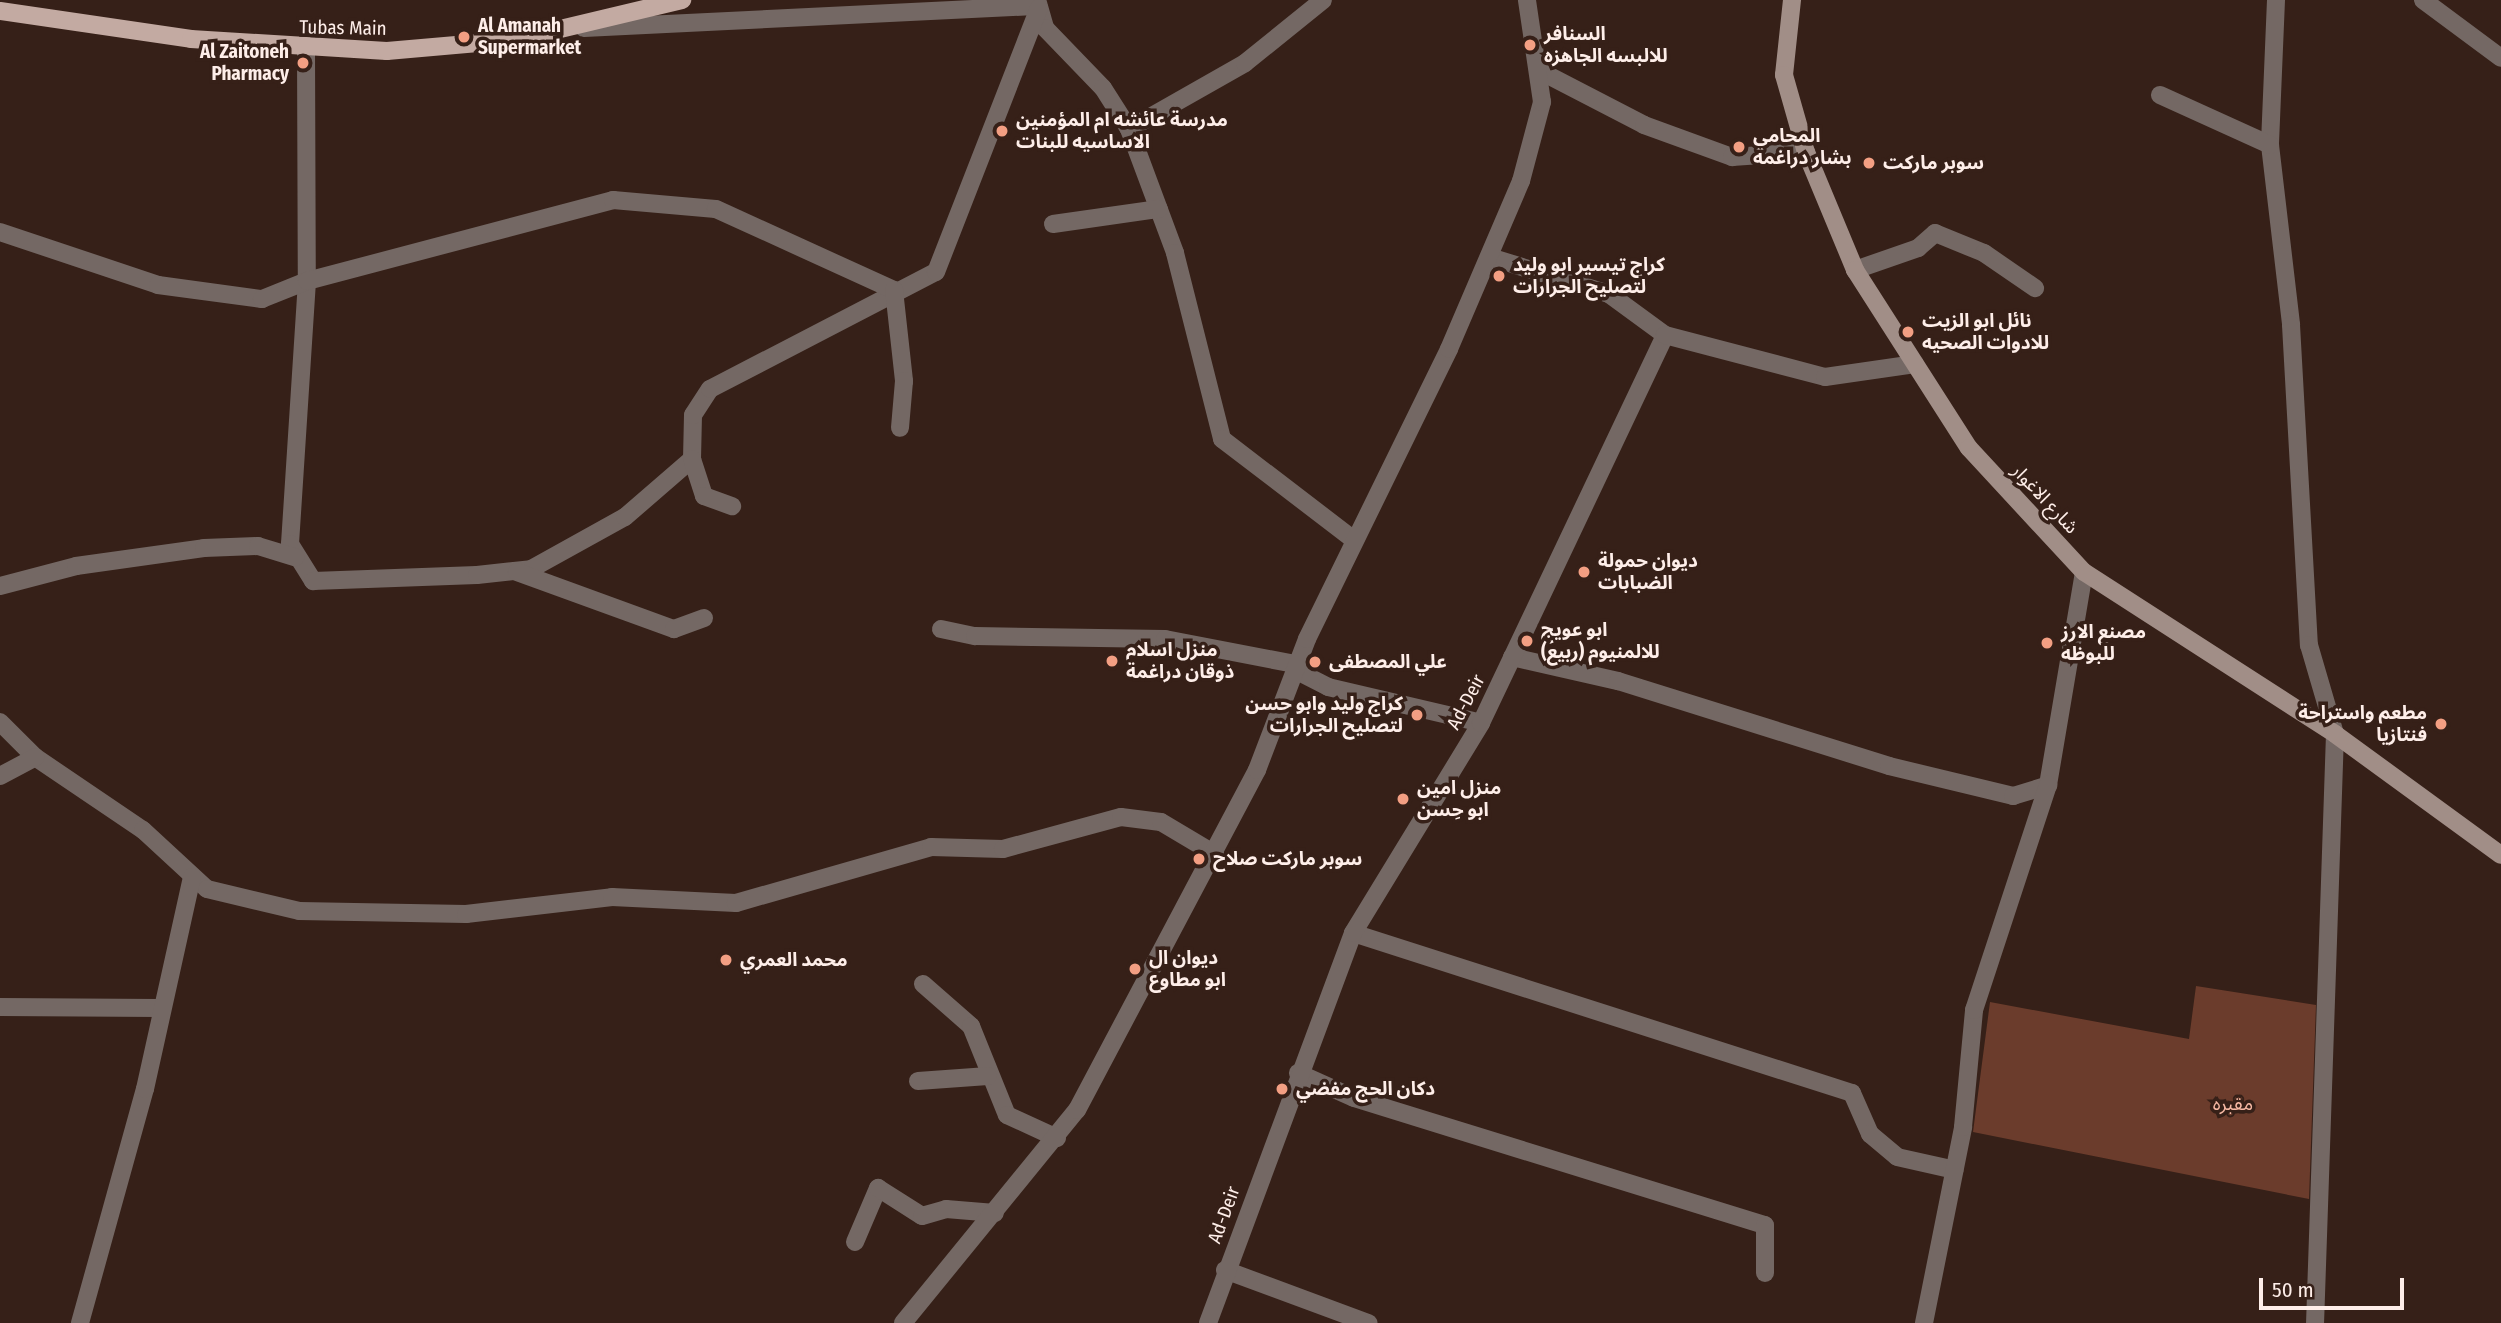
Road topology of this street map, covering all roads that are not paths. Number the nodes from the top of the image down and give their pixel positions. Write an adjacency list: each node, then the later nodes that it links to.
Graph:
1 (682, 0): 9 (main road, Tubas Main)
2 (1323, 0): 14 (street)
3 (1527, 0): 12 (street)
4 (1792, 0): 16 (main road, شارع الاغوار)
5 (2276, 0): 15 (street)
6 (2423, 0): 11 (street)
7 (1038, 5): 9 (street); 14 (street); 24 (street)
8 (0, 11): 10 (main road, Tubas Main)
9 (577, 29): 10 (main road, Tubas Main)
10 (306, 50): 22 (street)
11 (2501, 58)
12 (1540, 71): 16 (street); 20 (street)
13 (2160, 95): 15 (street)
14 (1129, 129): 17 (street)
15 (2270, 145): 41 (street)
16 (1806, 152): 21 (main road, شارع الاغوار)
17 (1159, 209): 18 (street); 30 (street)
18 (1053, 224)
19 (0, 232): 22 (street)
20 (1490, 257): 25 (street); 30 (street)
21 (1855, 270): 23 (street); 26 (main road, شارع الاغوار)
22 (307, 281): 24 (street); 31 (street)
23 (2035, 288)
24 (894, 290): 27 (street); 28 (street)
25 (1665, 335): 26 (street); 37 (street, Ad-Deir)
26 (1915, 364): 33 (main road, شارع الاغوار)
27 (900, 428)
28 (692, 459): 29 (street); 32 (street)
29 (732, 506)
30 (1354, 540): 38 (street)
31 (295, 557): 32 (street); 34 (street)
32 (517, 572): 35 (street)
33 (2084, 572): 41 (main road, شارع الاغوار); 44 (street)
34 (0, 586)
35 (704, 618)
36 (941, 629): 38 (street)
37 (1512, 657): 40 (street, Ad-Deir); 44 (street)
38 (1299, 669): 40 (street); 45 (street)
39 (0, 722): 42 (street)
40 (1481, 723): 48 (street, Ad-Deir)
41 (2335, 734): 46 (main road, شارع الاغوار); 66 (street)
42 (34, 757): 43 (street); 47 (street)
43 (0, 776)
44 (2048, 785): 56 (street)
45 (1214, 854): 47 (street); 55 (street)
46 (2501, 855)
47 (192, 877): 51 (street)
48 (1353, 933): 52 (street, Ad-Deir); 56 (street)
49 (923, 984): 53 (street)
50 (0, 1007): 51 (street)
51 (159, 1008): 61 (street)
52 (1298, 1073): 59 (street, Ad-Deir); 60 (street)
53 (988, 1076): 54 (street); 55 (street)
54 (918, 1081)
55 (1057, 1138): 57 (street)
56 (1955, 1170): 65 (street)
57 (996, 1213): 58 (street); 62 (street)
58 (855, 1242)
59 (1226, 1270): 63 (street, Ad-Deir); 64 (street)
60 (1765, 1273)
61 (80, 1323)
62 (903, 1323)
63 (1208, 1323)
64 (1368, 1323)
65 (1924, 1323)
66 (2315, 1323)

